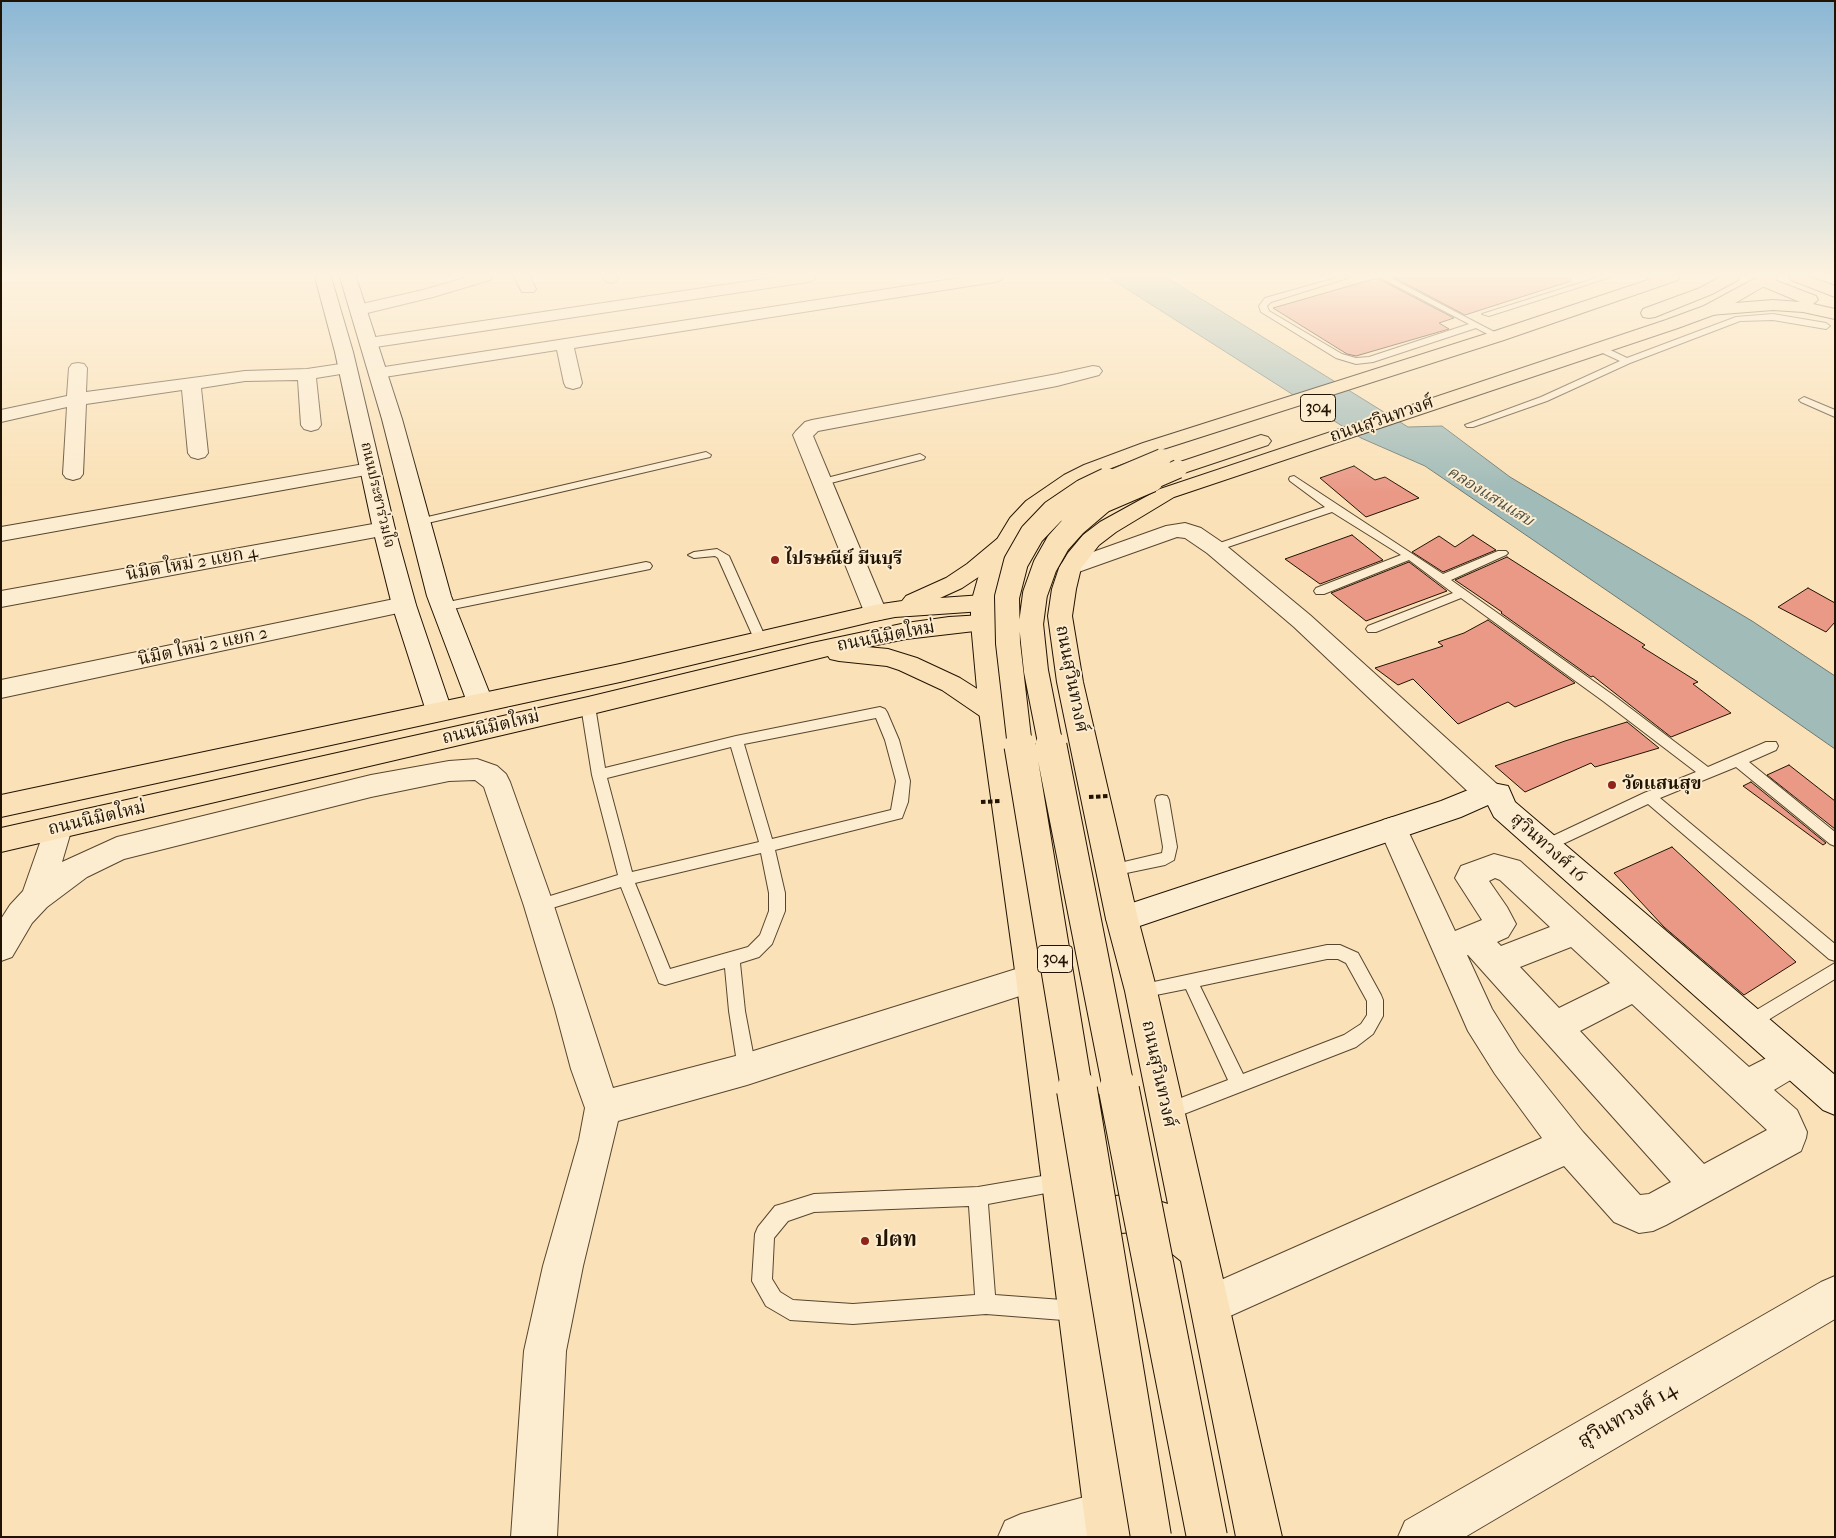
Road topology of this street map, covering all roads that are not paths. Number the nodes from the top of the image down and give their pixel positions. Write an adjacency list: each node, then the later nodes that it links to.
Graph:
1 (343, 349): 15 (street, ถนนประชาร่วมใจ)
2 (371, 349): 17 (street, ถนนประชาร่วมใจ)
3 (533, 349): 17 (street)
4 (565, 349): 19 (street)
5 (1327, 349): 6 (lane)
6 (1404, 349)
7 (1460, 349): 40 (main road, 304)
8 (1499, 349): 118 (main road, ถนนสุวินทวงศ์ / 304, bridge)
9 (1592, 349): 46 (main road, ถนนสุวินทวงศ์ / 304)
10 (1601, 349): 12 (lane)
11 (1660, 349): 12 (lane)
12 (1627, 361): 26 (lane)
13 (1490, 365): 25 (main road, ถนนสุวินทวงศ์ / 304)
14 (78, 368): 21 (street)
15 (348, 368): 18 (street); 32 (street, ถนนประชาร่วมใจ)
16 (1093, 371): 35 (street)
17 (378, 373): 37 (street, ถนนประชาร่วมใจ)
18 (307, 374): 20 (street); 27 (street)
19 (573, 383)
20 (191, 384): 21 (street); 29 (street)
21 (78, 399): 24 (street); 33 (street)
22 (1804, 400): 23 (lane)
23 (1835, 414)
24 (1, 416)
25 (1329, 419)
26 (1470, 425)
27 (311, 426)
28 (1282, 434): 119 (main road, ถนนสุวินทวงศ์ / 304, bridge)
29 (198, 453)
30 (706, 455): 37 (lane)
31 (920, 457): 35 (lane)
32 (370, 469): 38 (street, ถนนประชาร่วมใจ); 39 (street)
33 (73, 474)
34 (1294, 479): 36 (lane)
35 (823, 482): 53 (street)
36 (1333, 508): 41 (lane); 44 (lane)
37 (419, 522): 51 (street, ถนนประชาร่วมใจ)
38 (384, 529): 50 (street, นิมิต ใหม่ 2 แยก 4); 52 (street, ถนนประชาร่วมใจ)
39 (1, 534)
40 (1005, 544): 53 (main road); 54 (main road, 304)
41 (1215, 548): 46 (street); 70 (street)
42 (1502, 553): 47 (lane)
43 (694, 555): 57 (lane)
44 (1410, 556): 47 (lane); 48 (lane)
45 (646, 566): 51 (lane)
46 (1070, 568): 55 (main road, ถนนสุวินทวงศ์ / 304)
47 (1442, 579): 49 (lane)
48 (1320, 591)
49 (1463, 593): 56 (lane); 67 (lane)
50 (1, 600)
51 (442, 601): 52 (street, นิมิต ใหม่ 2 แยก 2); 60 (street, ถนนประชาร่วมใจ)
52 (404, 604): 59 (street, นิมิต ใหม่ 2 แยก 2); 63 (street, ถนนประชาร่วมใจ)
53 (885, 611): 54 (main road, ถนนนิมิตใหม่); 57 (main road, ถนนนิมิตใหม่)
54 (983, 613): 55 (main road); 58 (main road, ถนนนิมิตใหม่); 62 (main road, 304)
55 (1060, 616): 81 (main road, ถนนสุวินทวงศ์ / 304)
56 (1372, 629)
57 (761, 641): 60 (main road, ถนนนิมิตใหม่)
58 (812, 651): 61 (main road, ถนนนิมิตใหม่); 62 (main road)
59 (1, 689)
60 (480, 702): 63 (main road, ถนนนิมิตใหม่)
61 (588, 706): 68 (lane); 69 (main road, ถนนนิมิตใหม่)
62 (992, 710): 92 (main road, 304)
63 (439, 711): 73 (main road, ถนนนิมิตใหม่)
64 (736, 741): 68 (lane); 79 (lane); 79 (lane)
65 (1771, 746): 66 (lane)
66 (1738, 761): 67 (lane); 78 (lane)
67 (1706, 773): 71 (lane)
68 (600, 775): 82 (lane)
69 (230, 788): 74 (street); 75 (main road, ถนนนิมิตใหม่)
70 (1488, 794): 76 (street); 80 (street, สุวินทวงศ์ 16)
71 (1649, 796): 80 (lane); 89 (lane)
72 (1162, 800): 81 (lane)
73 (1, 806)
74 (223, 822): 83 (street); 84 (street)
75 (58, 828): 77 (main road, ถนนนิมิตใหม่); 83 (street)
76 (1393, 828): 85 (street); 88 (street)
77 (1, 840)
78 (1835, 840)
79 (767, 846): 82 (lane); 90 (lane)
80 (1545, 846): 96 (street, สุวินทวงศ์ 16)
81 (1112, 870): 85 (main road, ถนนสุวินทวงศ์ / 304)
82 (626, 879): 84 (lane); 90 (lane)
83 (36, 898): 87 (street)
84 (539, 906): 102 (street)
85 (1122, 919): 95 (main road, ถนนสุวินทวงศ์ / 304)
86 (1576, 931): 88 (street); 88 (street); 94 (street)
87 (1, 947)
88 (1472, 950): 97 (street); 105 (street)
89 (1835, 954)
90 (732, 959): 98 (lane)
91 (1835, 970): 96 (lane)
92 (1032, 978): 98 (street); 106 (main road, 304)
93 (1190, 981): 95 (lane); 100 (lane); 100 (lane)
94 (1636, 986): 97 (street); 101 (street)
95 (1141, 991): 104 (main road, ถนนสุวินทวงศ์ / 304)
96 (1748, 1023): 99 (street, สุวินทวงศ์ 16)
97 (1554, 1027): 107 (street)
98 (745, 1059): 102 (street)
99 (1792, 1061): 101 (street); 103 (street, สุวินทวงศ์ 16)
100 (1239, 1084): 104 (lane)
101 (1746, 1087): 107 (street)
102 (597, 1091): 116 (street)
103 (1835, 1098)
104 (1166, 1112): 109 (main road, ถนนสุวินทวงศ์ / 304)
105 (1570, 1145): 107 (street); 113 (street)
106 (1061, 1181): 108 (lane); 110 (main road, 304)
107 (1700, 1187)
108 (978, 1196): 112 (lane); 112 (lane)
109 (1197, 1250): 110 (main road); 113 (main road, ถนนสุวินทวงศ์ / 304)
110 (1073, 1265): 114 (main road, 304)
111 (1835, 1296): 121 (street, สุวินทวงศ์ 14)
112 (986, 1304): 114 (lane)
113 (1210, 1305): 120 (main road, ถนนสุวินทวงศ์ / 304)
114 (1079, 1311): 115 (main road, 304)
115 (1109, 1525): 117 (street)
116 (534, 1537)
117 (1021, 1537)
118 (1151, 1537)
119 (1207, 1537)
120 (1259, 1537)
121 (1421, 1537)

